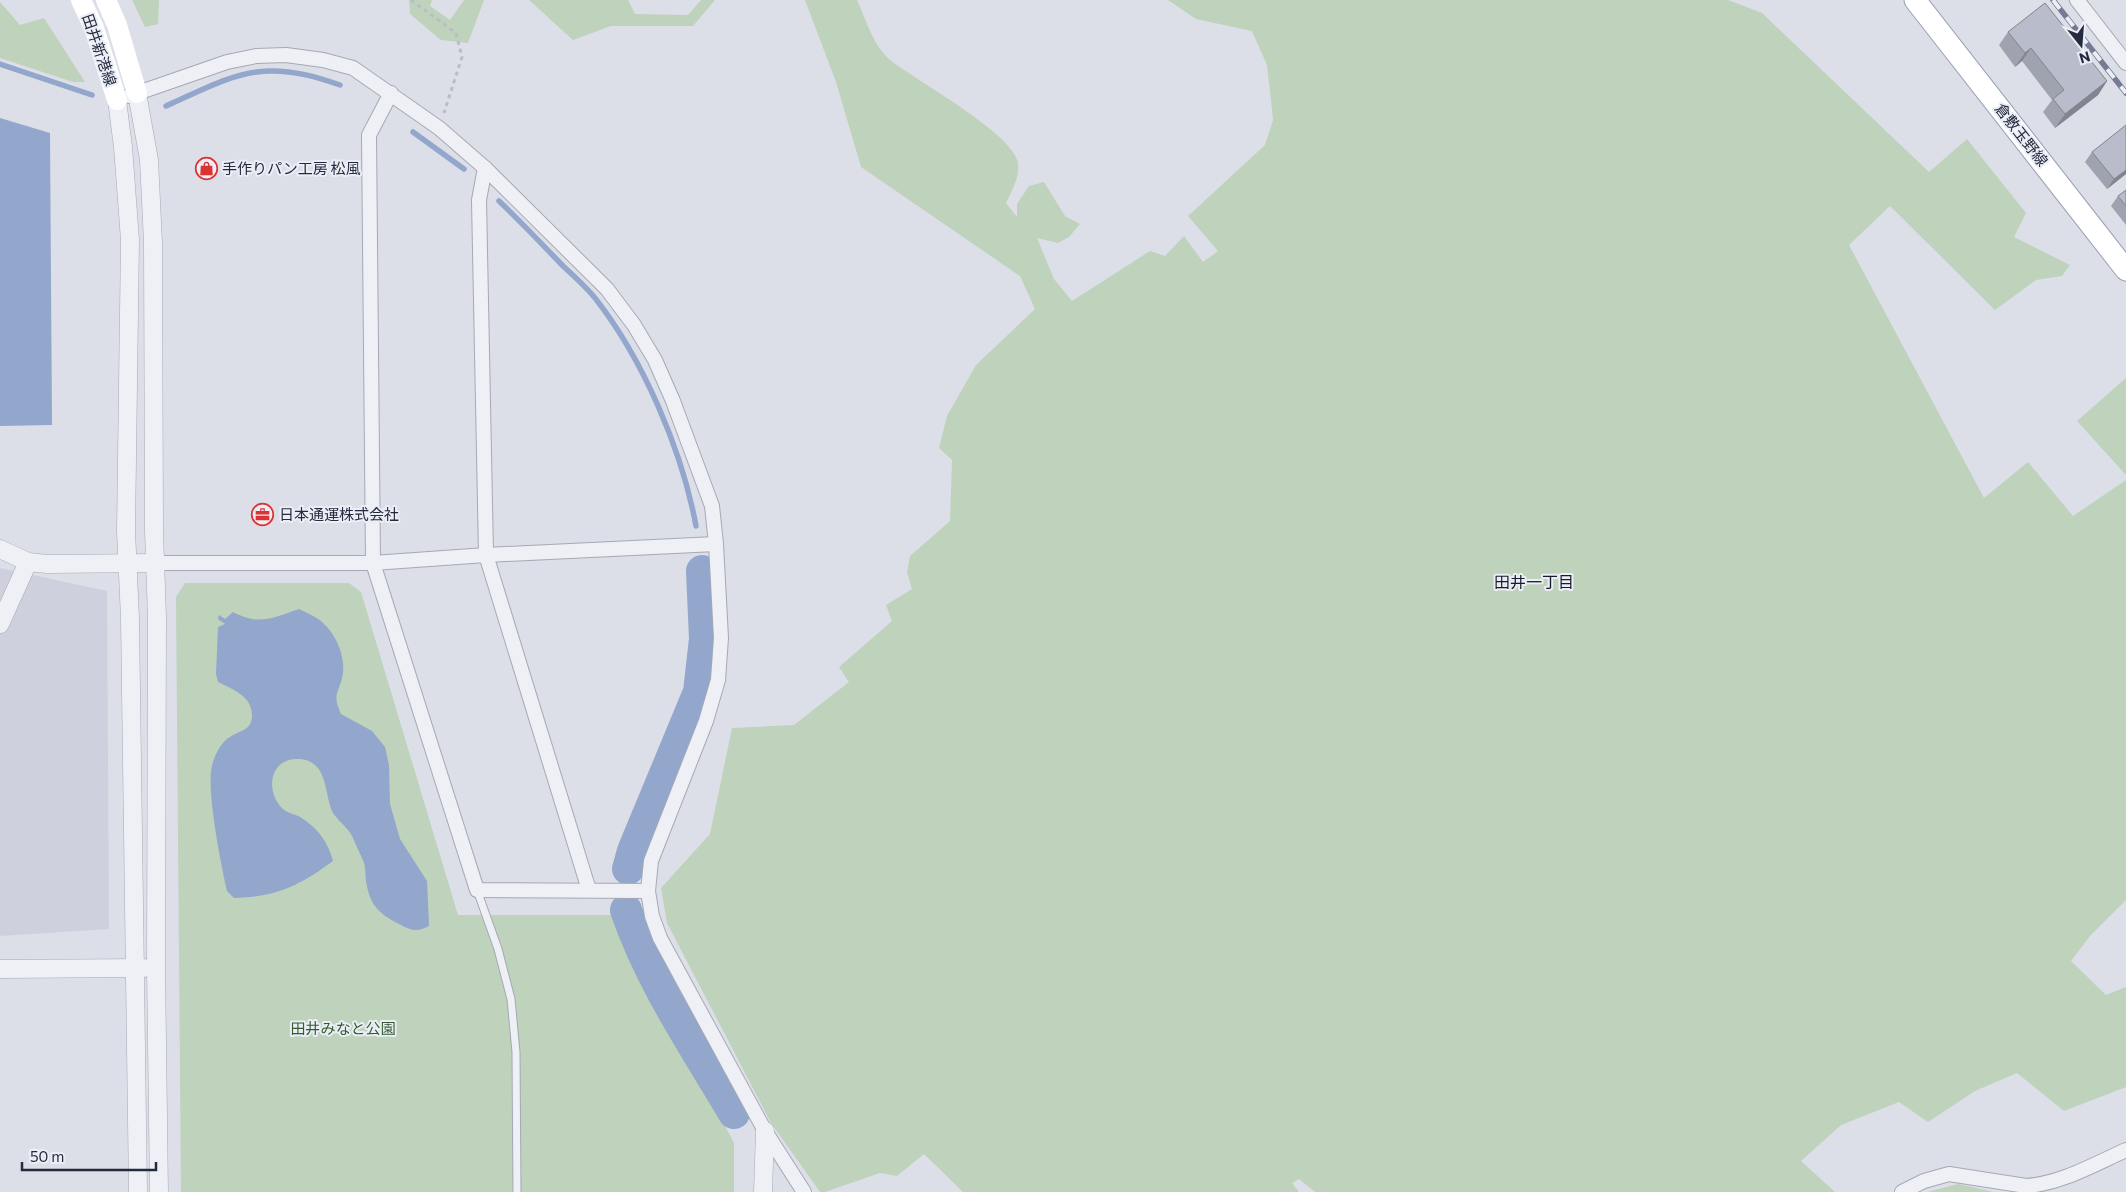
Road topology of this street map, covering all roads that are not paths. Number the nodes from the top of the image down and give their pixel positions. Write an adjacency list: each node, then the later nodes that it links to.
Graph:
1 (82, 0): 8 (main road, 田井新港線)
2 (106, 0): 6 (main road, 田井新港線)
3 (1915, 0): 10 (main road, 倉敷玉野線)
4 (2077, 0): 5 (street)
5 (2126, 63)
6 (137, 93): 7 (street); 8 (street); 16 (street)
7 (391, 94): 9 (street); 17 (street)
8 (117, 100): 15 (street)
9 (485, 168): 11 (street); 13 (street)
10 (2126, 270)
11 (716, 544): 13 (street); 21 (street)
12 (0, 549): 14 (street)
13 (486, 555): 17 (street); 20 (street)
14 (28, 562): 15 (street); 18 (street)
15 (127, 563): 16 (street); 24 (street)
16 (155, 563): 17 (street); 22 (street)
17 (373, 563): 19 (street)
18 (0, 624)
19 (477, 890): 20 (street); 29 (lane)
20 (589, 890): 21 (street)
21 (648, 890): 25 (street)
22 (156, 968): 24 (street); 28 (street)
23 (0, 969): 24 (street)
24 (134, 969): 27 (street)
25 (764, 1131): 30 (street); 31 (street)
26 (2126, 1150): 32 (street)
27 (138, 1192)
28 (159, 1192)
29 (517, 1192)
30 (763, 1192)
31 (804, 1192)
32 (1902, 1192)

